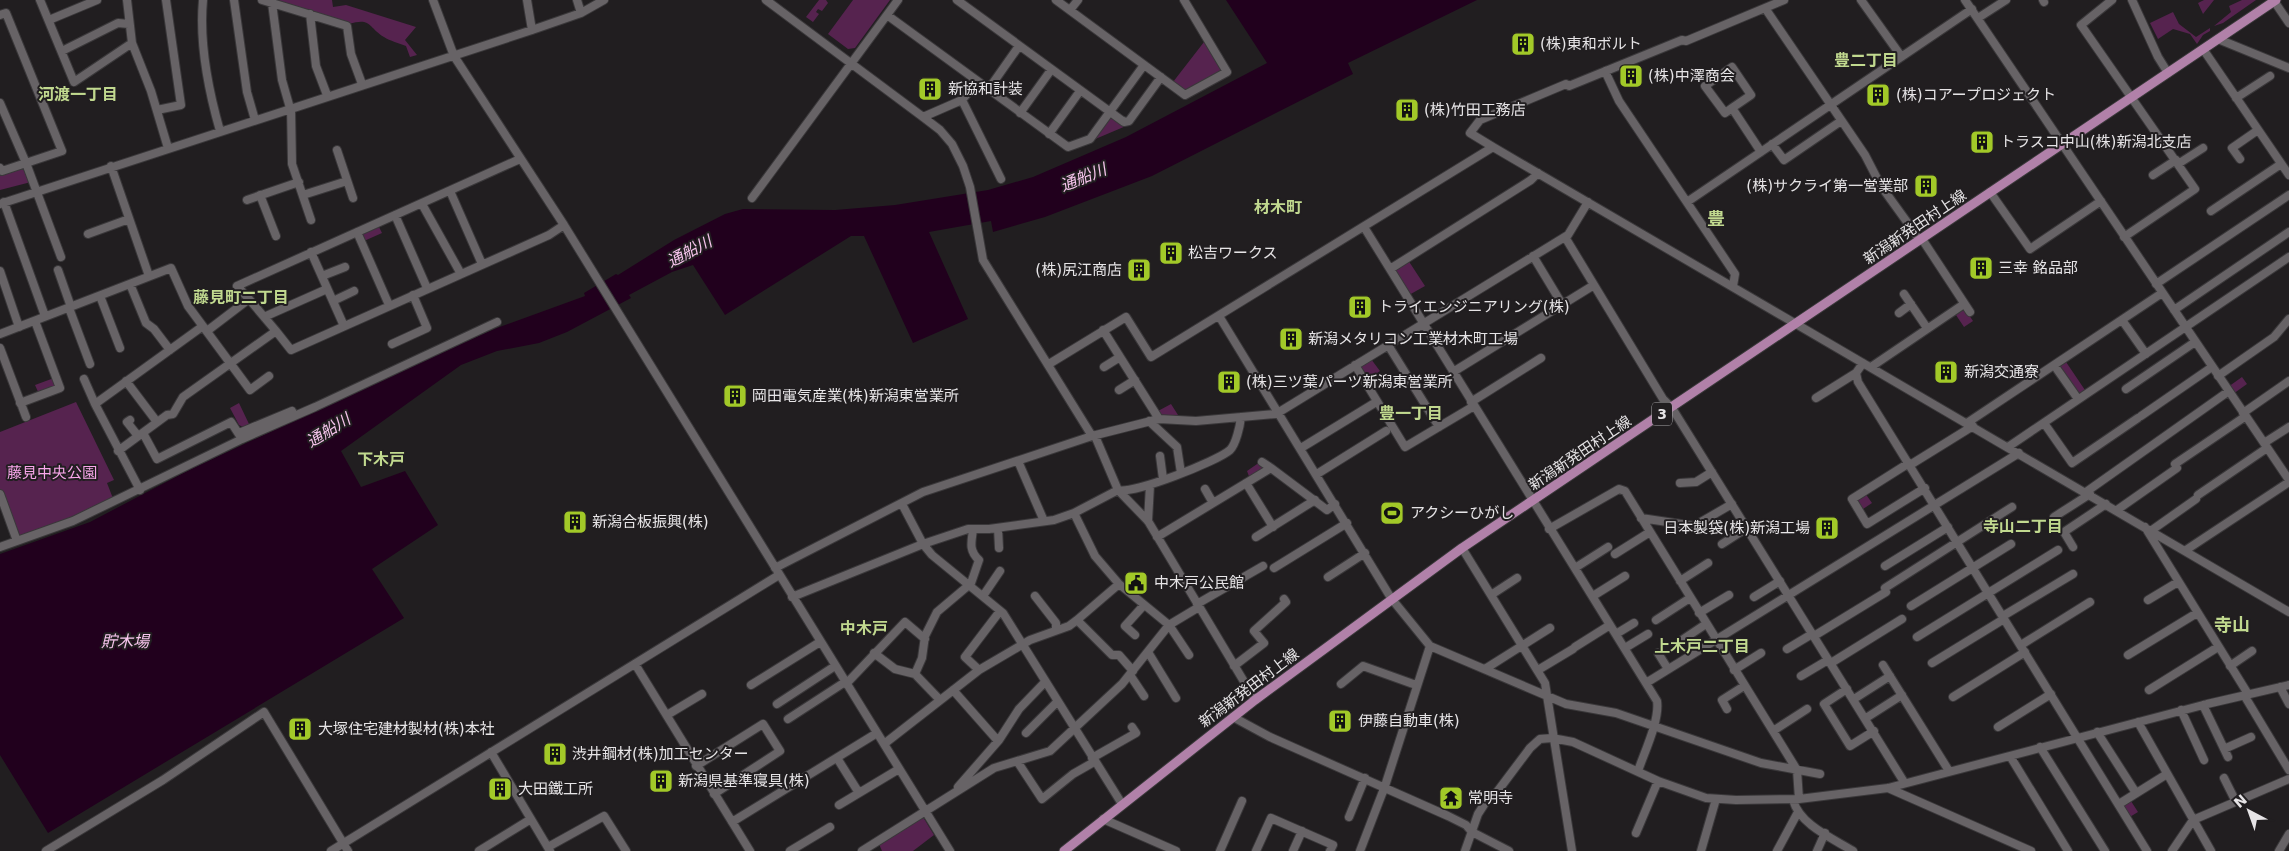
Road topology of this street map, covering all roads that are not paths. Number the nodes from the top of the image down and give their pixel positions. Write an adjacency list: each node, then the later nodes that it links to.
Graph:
1 (40, 0): 34 (street)
2 (97, 0): 34 (street)
3 (127, 0): 36 (street)
4 (166, 0): 65 (street)
5 (203, 0): 72 (street)
6 (234, 0): 69 (street)
7 (262, 0): 25 (street)
8 (432, 0): 43 (street)
9 (527, 0): 37 (street)
10 (577, 0): 29 (street)
11 (604, 0): 29 (street)
12 (766, 0): 45 (street)
13 (898, 0): 32 (street)
14 (957, 0): 40 (street)
15 (1056, 0): 28 (street)
16 (1078, 0): 28 (street)
17 (1184, 0): 52 (street)
18 (1784, 0): 26 (street)
19 (1861, 0): 44 (street)
20 (1966, 0): 27 (street)
21 (2006, 0): 33 (street)
22 (2112, 0): 58 (street)
23 (2132, 0): 50 (street)
24 (2275, 1): 35 (street); 38 (main road, 新潟新発田村上線 / 3)
25 (272, 3): 30 (street); 63 (street)
26 (1766, 5): 49 (street); 62 (street)
27 (1972, 9): 33 (street); 44 (street)
28 (1070, 10): 46 (street)
29 (581, 13): 37 (street)
30 (310, 14): 54 (street); 57 (street)
31 (0, 15): 84 (street)
32 (887, 15): 45 (street); 53 (street)
33 (1978, 18): 75 (street)
34 (49, 20): 42 (street)
35 (2289, 23)
36 (129, 24): 39 (street); 42 (street)
37 (532, 30): 43 (street)
38 (2218, 39): 41 (main road, 新潟新発田村上線 / 3); 47 (street)
39 (132, 43): 42 (street); 65 (street)
40 (1019, 46): 48 (street); 55 (street)
41 (2203, 49): 50 (main road, 新潟新発田村上線 / 3); 59 (street)
42 (62, 51)
43 (454, 56): 54 (street); 81 (street)
44 (1901, 56): 62 (street)
45 (852, 62): 68 (street); 101 (street)
46 (1144, 65): 52 (street); 66 (street)
47 (2289, 68)
48 (1051, 70): 56 (street); 67 (street)
49 (1605, 71): 76 (street); 104 (street)
50 (2168, 73): 58 (main road, 新潟新発田村上線 / 3)
51 (2270, 76): 59 (street)
52 (1161, 78): 66 (street)
53 (977, 82): 55 (street); 60 (street)
54 (362, 84): 57 (street)
55 (988, 90): 67 (street)
56 (1080, 91): 66 (street); 73 (street)
57 (327, 96): 63 (street)
58 (2132, 96): 75 (main road, 新潟新発田村上線 / 3); 83 (street)
59 (2236, 98): 71 (street)
60 (962, 100): 68 (street); 91 (street)
61 (0, 103): 84 (street)
62 (1829, 104): 70 (street); 74 (street)
63 (290, 108): 69 (street); 93 (street)
64 (1732, 108): 64 (street); 80 (street)
65 (157, 110): 77 (street)
66 (1110, 112): 73 (street)
67 (1020, 113): 73 (street)
68 (923, 116): 182 (street)
69 (255, 120): 72 (street)
70 (1841, 121): 74 (street); 120 (street)
71 (2258, 130): 82 (street); 85 (street)
72 (220, 131): 77 (street)
73 (1049, 134)
74 (1772, 144): 80 (street)
75 (2062, 144): 96 (main road, 新潟新発田村上線 / 3); 105 (street)
76 (1493, 147): 88 (street); 113 (street)
77 (168, 148): 86 (street)
78 (2203, 148): 83 (street)
79 (337, 150): 92 (street)
80 (1761, 152): 104 (street)
81 (520, 159): 94 (street); 112 (street)
82 (2240, 159)
83 (2177, 162): 89 (street); 119 (street)
84 (26, 163): 87 (street); 95 (street)
85 (2281, 164): 90 (street); 108 (street)
86 (111, 166): 95 (street); 110 (street)
87 (0, 168)
88 (1538, 173): 103 (street); 127 (street)
89 (2153, 175)
90 (2289, 175)
91 (1000, 180)
92 (347, 181): 98 (street); 100 (street)
93 (298, 182): 97 (street); 98 (street)
94 (450, 191): 107 (street); 125 (street)
95 (36, 192): 106 (street); 123 (street)
96 (1990, 192): 105 (street); 120 (main road, 新潟新発田村上線 / 3)
97 (260, 195): 102 (street); 117 (street)
98 (303, 195): 111 (street)
99 (2289, 195): 134 (street)
100 (353, 198)
101 (752, 198)
102 (247, 200)
103 (1588, 202): 118 (street); 136 (street)
104 (1687, 202): 136 (street)
105 (2101, 202): 119 (street)
106 (2, 203): 154 (street)
107 (422, 204): 109 (street); 130 (street)
108 (2212, 211)
109 (395, 215): 114 (street); 137 (street)
110 (129, 219): 116 (street); 131 (street)
111 (311, 220)
112 (564, 225): 125 (street); 294 (street)
113 (1364, 227): 127 (street); 155 (street)
114 (357, 232): 121 (street); 149 (street)
115 (2289, 232): 151 (street)
116 (88, 234)
117 (276, 236)
118 (1564, 237): 122 (street); 135 (street)
119 (2124, 237): 134 (street)
120 (1921, 239): 148 (street); 162 (main road, 新潟新発田村上線 / 3)
121 (312, 252): 132 (street); 144 (street)
122 (1533, 256): 146 (street); 161 (street)
123 (61, 257)
124 (2289, 257): 165 (street)
125 (482, 264): 130 (street)
126 (345, 267): 132 (street)
127 (1390, 269): 161 (street)
128 (58, 270): 150 (street)
129 (0, 271): 164 (street)
130 (461, 274): 137 (street)
131 (149, 276): 133 (street); 167 (street)
132 (322, 276): 138 (street)
133 (130, 284): 143 (street); 175 (street)
134 (2156, 284): 140 (street)
135 (1594, 285): 146 (street); 205 (street)
136 (1733, 286): 162 (street)
137 (427, 288): 141 (street)
138 (328, 289): 145 (street); 156 (street)
139 (354, 291): 145 (street)
140 (2162, 293): 151 (street); 158 (street)
141 (413, 294): 149 (street); 172 (street)
142 (1904, 294): 147 (street)
143 (100, 296): 150 (street); 174 (street)
144 (249, 300): 156 (street); 167 (street)
145 (333, 300): 163 (street)
146 (1562, 304): 188 (street)
147 (1911, 304): 153 (street); 166 (street)
148 (1964, 304): 152 (street); 166 (street)
149 (389, 305): 163 (street)
150 (70, 307): 154 (street); 180 (street)
151 (2174, 310): 165 (street)
152 (1970, 312)
153 (1899, 313)
154 (45, 316): 159 (street)
155 (1219, 316): 168 (street); 206 (street)
156 (264, 317): 169 (street)
157 (2289, 319): 191 (street)
158 (2122, 320): 177 (street); 185 (street)
159 (35, 321): 164 (street); 201 (street)
160 (497, 322): 220 (street)
161 (1423, 324): 173 (street); 188 (street)
162 (1797, 324): 184 (street); 205 (main road, 新潟新発田村上線 / 3)
163 (344, 326): 169 (street)
164 (19, 327): 170 (street)
165 (2185, 327): 171 (street); 177 (street)
166 (1927, 328): 184 (street)
167 (205, 329): 175 (street); 181 (street)
168 (1104, 330): 178 (street); 182 (street)
169 (276, 331): 181 (street)
170 (0, 334)
171 (2195, 342): 187 (street); 196 (street)
172 (392, 344)
173 (1388, 345): 183 (street); 216 (street)
174 (120, 348)
175 (170, 350): 194 (street)
176 (1, 353): 201 (street)
177 (2146, 354): 200 (street)
178 (1120, 357): 186 (street); 193 (street)
179 (1541, 358): 204 (street)
180 (90, 364)
181 (231, 364): 190 (street); 213 (street)
182 (1049, 364): 221 (street)
183 (1355, 365): 206 (street); 216 (street)
184 (1867, 365): 189 (street); 215 (street)
185 (2054, 365): 200 (street); 215 (street)
186 (1104, 367)
187 (2212, 367): 191 (street); 214 (street)
188 (1453, 372): 204 (street)
189 (1856, 373): 199 (street); 230 (street)
190 (269, 376)
191 (2218, 376): 198 (street)
192 (84, 379): 202 (street)
193 (1135, 380): 197 (street); 210 (street)
194 (126, 381): 202 (street); 213 (street)
195 (2289, 381): 207 (street)
196 (2126, 388)
197 (1118, 390)
198 (2229, 392): 207 (street); 244 (street)
199 (1816, 398)
200 (2078, 399): 214 (street)
201 (20, 403): 208 (street)
202 (95, 404): 225 (street)
203 (1373, 404): 224 (street)
204 (1472, 404): 216 (street); 247 (street)
205 (1672, 408): 232 (street); 247 (main road, 新潟新発田村上線 / 3)
206 (1279, 412): 209 (street); 224 (street)
207 (2244, 414): 222 (street); 255 (street)
208 (26, 417)
209 (1241, 417): 210 (street); 233 (street)
210 (1159, 419): 212 (street)
211 (130, 420): 219 (street)
212 (1149, 421): 221 (street); 233 (street)
213 (157, 422): 219 (street)
214 (2044, 422): 223 (street)
215 (1970, 425): 223 (street); 230 (street)
216 (1439, 427)
217 (2289, 427): 222 (street)
218 (1386, 431): 234 (street)
219 (140, 434): 220 (street); 225 (street)
220 (240, 436): 242 (street)
221 (1094, 436): 228 (street); 243 (street)
222 (2266, 446): 236 (street); 269 (street)
223 (2008, 447): 226 (street)
224 (1301, 448): 234 (street)
225 (118, 451): 242 (street)
226 (2019, 453): 244 (street); 253 (street)
227 (1160, 456): 235 (street)
228 (1018, 461): 249 (street); 259 (street)
229 (1262, 462): 231 (street)
230 (1910, 464): 240 (street); 240 (street)
231 (1271, 468): 237 (street); 246 (street)
232 (1712, 472): 238 (street); 251 (street)
233 (1181, 473): 235 (street)
234 (1317, 474): 250 (street)
235 (1163, 479): 239 (street)
236 (2289, 481): 284 (street)
237 (1246, 483): 248 (street); 263 (street)
238 (1680, 483)
239 (1150, 485): 243 (street); 260 (street)
240 (1924, 488): 253 (street)
241 (1206, 489): 248 (street)
242 (140, 490): 273 (street)
243 (1118, 490): 256 (street); 260 (street)
244 (2088, 493): 252 (street); 257 (street)
245 (0, 494): 273 (street)
246 (1316, 500): 250 (street); 263 (street)
247 (1532, 501): 267 (street); 282 (main road, 新潟新発田村上線 / 3)
248 (1213, 503): 271 (street)
249 (902, 504): 275 (street); 294 (street)
250 (1335, 504): 261 (street)
251 (1732, 504): 258 (street); 266 (street)
252 (2106, 504): 255 (street); 280 (street)
253 (1936, 506): 264 (street); 310 (street)
254 (2012, 507): 274 (street)
255 (2117, 510): 262 (street)
256 (1074, 512): 259 (street); 302 (street)
257 (2054, 517)
258 (1641, 518): 267 (street); 270 (street)
259 (1044, 521): 265 (street)
260 (1148, 521): 271 (street)
261 (1347, 524): 285 (street); 290 (street)
262 (2144, 526): 269 (street); 301 (street)
263 (1273, 527): 272 (street)
264 (1948, 527): 274 (street); 289 (street)
265 (998, 528): 268 (street); 281 (street)
266 (1747, 528): 276 (street); 300 (street)
267 (1550, 529): 291 (street)
268 (973, 530): 275 (street); 303 (street)
269 (2152, 530): 284 (street)
270 (1650, 532): 286 (street); 299 (street)
271 (1158, 537): 319 (street)
272 (1256, 537)
273 (17, 541): 278 (street)
274 (1957, 542): 292 (street); 338 (street)
275 (923, 544): 303 (street); 311 (street)
276 (1722, 544)
277 (2012, 544): 292 (street)
278 (0, 547)
279 (1608, 547): 291 (street)
280 (2073, 547)
281 (999, 548)
282 (1462, 548): 305 (street); 314 (main road, 新潟新発田村上線 / 3)
283 (2058, 550): 304 (street)
284 (2186, 550): 323 (street)
285 (1365, 553): 297 (street); 314 (street)
286 (1616, 554)
287 (1708, 563): 299 (street)
288 (1263, 566): 319 (street)
289 (1885, 566)
290 (1274, 568)
291 (1575, 568): 309 (street)
292 (1973, 568): 304 (street); 320 (street)
293 (1000, 571): 307 (street)
294 (777, 572): 311 (street); 360 (street)
295 (2073, 574): 325 (street)
296 (1625, 576): 309 (street)
297 (1328, 577)
298 (1517, 578): 305 (street)
299 (1680, 581): 315 (street)
300 (1780, 581): 310 (street); 312 (street)
301 (2178, 582): 316 (street); 322 (street)
302 (1118, 584): 318 (street); 327 (street)
303 (969, 585): 307 (street); 340 (street)
304 (1988, 592): 325 (street); 339 (street)
305 (1491, 595): 345 (street)
306 (1729, 595): 324 (street)
307 (983, 596): 321 (street)
308 (1035, 596): 334 (street)
309 (1593, 596): 332 (street)
310 (1789, 596): 338 (street); 342 (street)
311 (792, 597): 343 (street)
312 (1754, 597)
313 (1284, 598): 363 (street)
314 (1391, 598): 346 (street); 396 (main road, 新潟新発田村上線 / 3)
315 (1690, 598): 324 (street); 328 (street)
316 (2148, 600)
317 (2090, 602): 350 (street)
318 (1144, 605): 331 (street); 337 (street)
319 (1198, 605): 331 (street); 363 (street)
320 (1911, 606)
321 (1000, 611): 344 (street); 367 (street)
322 (2197, 612): 347 (street); 357 (street)
323 (2289, 612)
324 (1699, 613): 330 (street)
325 (2004, 617): 350 (street); 359 (street)
326 (1902, 619): 358 (street)
327 (1077, 620): 334 (street); 370 (street)
328 (1656, 620)
329 (1634, 623): 335 (street)
330 (1706, 624): 341 (street); 342 (street)
331 (1169, 625): 352 (street); 356 (street)
332 (1610, 625): 335 (street); 368 (street)
333 (1550, 628): 345 (street)
334 (1056, 629): 344 (street)
335 (1616, 634): 348 (street)
336 (1648, 634): 348 (street)
337 (1135, 635)
338 (1813, 635): 349 (street); 358 (street)
339 (1916, 637)
340 (925, 639): 354 (street); 371 (street)
341 (1682, 640)
342 (1716, 641): 366 (street); 369 (street)
343 (820, 642): 362 (street); 378 (street)
344 (1023, 644): 367 (street); 374 (street)
345 (1522, 645): 365 (street); 368 (street)
346 (1430, 646): 365 (street); 379 (street)
347 (2218, 647): 364 (street); 385 (street)
348 (1625, 648): 376 (street)
349 (1786, 649)
350 (2023, 649): 387 (street); 392 (street)
351 (2252, 651): 364 (street)
352 (1148, 652): 370 (street); 393 (street)
353 (1761, 652): 369 (street)
354 (874, 653): 371 (street); 375 (street)
355 (1658, 653): 366 (street)
356 (1189, 655)
357 (2128, 655)
358 (1830, 662): 372 (street); 383 (street)
359 (1932, 662)
360 (635, 664): 404 (street); 425 (street)
361 (1883, 665): 373 (street)
362 (835, 666): 375 (street); 398 (street)
363 (1234, 666): 396 (street)
364 (2230, 666): 389 (street)
365 (1485, 669): 391 (street)
366 (1668, 669): 376 (street)
367 (979, 670): 384 (street)
368 (1538, 670): 391 (street)
369 (1734, 670): 381 (street)
370 (1131, 673): 390 (street); 412 (street)
371 (915, 674): 395 (street)
372 (1801, 676)
373 (1890, 676): 388 (street); 394 (street)
374 (1045, 682): 397 (street); 421 (street)
375 (846, 683): 407 (street); 416 (street)
376 (1646, 683): 409 (street)
377 (1341, 684): 379 (street)
378 (750, 685)
379 (1416, 685): 445 (street)
380 (2289, 685): 382 (street)
381 (1744, 686): 401 (street); 413 (street)
382 (2280, 687): 389 (street); 399 (street)
383 (1847, 689): 394 (street); 414 (street)
384 (953, 690): 395 (street); 421 (street)
385 (2149, 690)
386 (702, 694): 404 (street)
387 (2051, 694): 410 (street); 418 (street)
388 (1902, 695): 406 (street); 437 (street)
389 (2246, 695): 400 (street); 435 (street)
390 (1144, 696)
391 (1546, 696): 409 (street); 419 (street)
392 (1953, 697)
393 (1176, 698)
394 (1854, 698): 406 (street)
395 (940, 700): 422 (street)
396 (1255, 700): 405 (main road, 新潟新発田村上線 / 3)
397 (1057, 702): 412 (street); 417 (street)
398 (777, 704)
399 (2289, 704)
400 (2203, 705): 403 (street); 424 (street)
401 (1727, 709)
402 (1807, 709): 413 (street)
403 (2181, 710): 408 (street); 430 (street)
404 (667, 716): 432 (street)
405 (1233, 717): 440 (street); 455 (main road, 新潟新発田村上線 / 3)
406 (1866, 718): 414 (street)
407 (788, 719)
408 (2138, 722): 415 (street); 439 (street)
409 (1654, 725): 434 (street); 436 (street)
410 (1998, 726)
411 (1132, 727): 429 (street)
412 (1075, 730): 429 (street); 431 (street)
413 (1773, 731): 434 (street)
414 (1874, 731): 444 (street)
415 (2097, 732): 418 (street); 450 (street)
416 (877, 733): 422 (street); 428 (street)
417 (1026, 733)
418 (2077, 737): 423 (street); 456 (street)
419 (1552, 738): 436 (street); 467 (street); 493 (street)
420 (2251, 738): 424 (street)
421 (998, 741): 449 (street)
422 (884, 744): 433 (street)
423 (2040, 747): 426 (street); 500 (street)
424 (2224, 749): 427 (street)
425 (492, 752): 462 (street); 471 (street)
426 (2010, 756): 437 (street); 499 (street)
427 (2228, 757)
428 (837, 758): 448 (street); 464 (street)
429 (1094, 760): 431 (street); 455 (street)
430 (2204, 760)
431 (1017, 761): 449 (street)
432 (696, 766): 447 (street); 447 (street)
433 (899, 769): 448 (street); 458 (street)
434 (1797, 770): 438 (street); 452 (street)
435 (2289, 770)
436 (1638, 771): 443 (street)
437 (1949, 771): 444 (street)
438 (1820, 774)
439 (2166, 774): 450 (street); 463 (street)
440 (1365, 778): 445 (street); 460 (street)
441 (2224, 778): 454 (street)
442 (2289, 779): 454 (street)
443 (1658, 781): 451 (street); 468 (street)
444 (1904, 782): 446 (street)
445 (1385, 786): 467 (street); 490 (street)
446 (1888, 788): 452 (street); 472 (street)
447 (714, 794): 464 (street)
448 (859, 794): 457 (street)
449 (952, 794): 458 (street)
450 (2136, 794): 456 (street)
451 (1716, 799): 452 (street); 494 (street)
452 (1796, 800): 459 (street)
453 (1242, 801): 486 (street)
454 (2236, 802): 463 (street)
455 (1122, 804): 461 (main road, 新潟新発田村上線 / 3)
456 (2119, 804): 501 (street)
457 (839, 805)
458 (926, 812): 482 (street); 483 (street)
459 (1798, 812): 469 (street); 495 (street)
460 (1349, 817)
461 (1103, 819): 474 (street); 484 (main road, 新潟新発田村上線 / 3)
462 (531, 820): 473 (street); 478 (street)
463 (2193, 820): 502 (street); 503 (street)
464 (732, 822): 480 (street)
465 (830, 827): 481 (street)
466 (1302, 831): 487 (street); 488 (street); 489 (street)
467 (1472, 832): 491 (street); 492 (street)
468 (1636, 833)
469 (1825, 833): 496 (street); 497 (street)
470 (2289, 834): 504 (street)
471 (343, 843): 475 (street); 476 (street); 477 (street)
472 (2017, 848): 498 (street)
473 (549, 849): 479 (street)
474 (1164, 849): 485 (street)
475 (46, 851)
476 (331, 851)
477 (348, 851)
478 (479, 851)
479 (626, 851)
480 (750, 851)
481 (790, 851)
482 (862, 851)
483 (950, 851)
484 (1064, 851)
485 (1176, 851)
486 (1220, 851)
487 (1256, 851)
488 (1293, 851)
489 (1330, 851)
490 (1360, 851)
491 (1465, 851)
492 (1509, 851)
493 (1572, 851)
494 (1701, 851)
495 (1778, 851)
496 (1817, 851)
497 (1853, 851)
498 (2031, 851)
499 (2068, 851)
500 (2105, 851)
501 (2147, 851)
502 (2172, 851)
503 (2211, 851)
504 (2278, 851)

